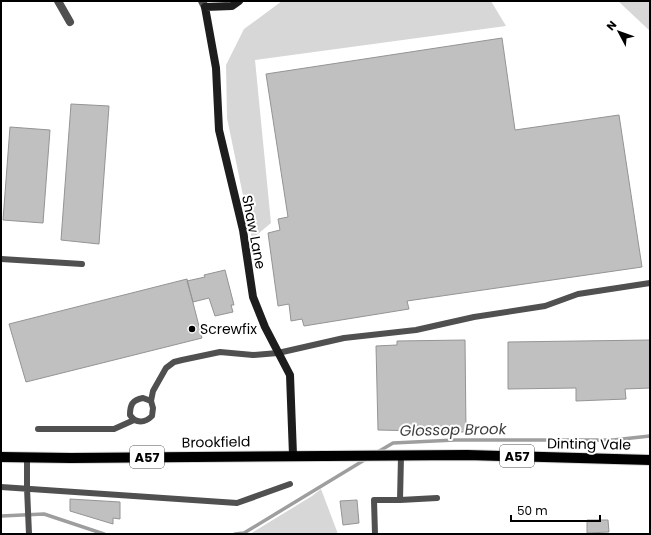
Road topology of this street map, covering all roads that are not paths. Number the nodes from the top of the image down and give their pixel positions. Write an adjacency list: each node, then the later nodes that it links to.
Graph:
1 (58, 1): 4 (street)
2 (239, 1): 3 (street)
3 (203, 4): 8 (street, Shaw Lane)
4 (70, 22)
5 (1, 259): 6 (lane)
6 (82, 264)
7 (650, 283): 8 (lane)
8 (278, 353): 9 (lane); 12 (street, Shaw Lane)
9 (151, 401): 10 (lane); 10 (lane)
10 (134, 420): 11 (lane)
11 (38, 429)
12 (293, 455): 13 (main road, Brookfield / A57); 16 (main road, Brookfield / A57)
13 (383, 456): 14 (main road, Dinting Vale / A57)
14 (401, 456): 17 (main road, Dinting Vale / A57); 22 (lane)
15 (1, 457): 16 (main road, Brookfield / A57)
16 (27, 457): 20 (lane)
17 (650, 460)
18 (290, 484): 20 (lane)
19 (1, 487): 20 (lane)
20 (26, 488): 23 (lane)
21 (437, 498): 22 (lane)
22 (400, 500): 24 (lane)
23 (29, 534)
24 (375, 534)

